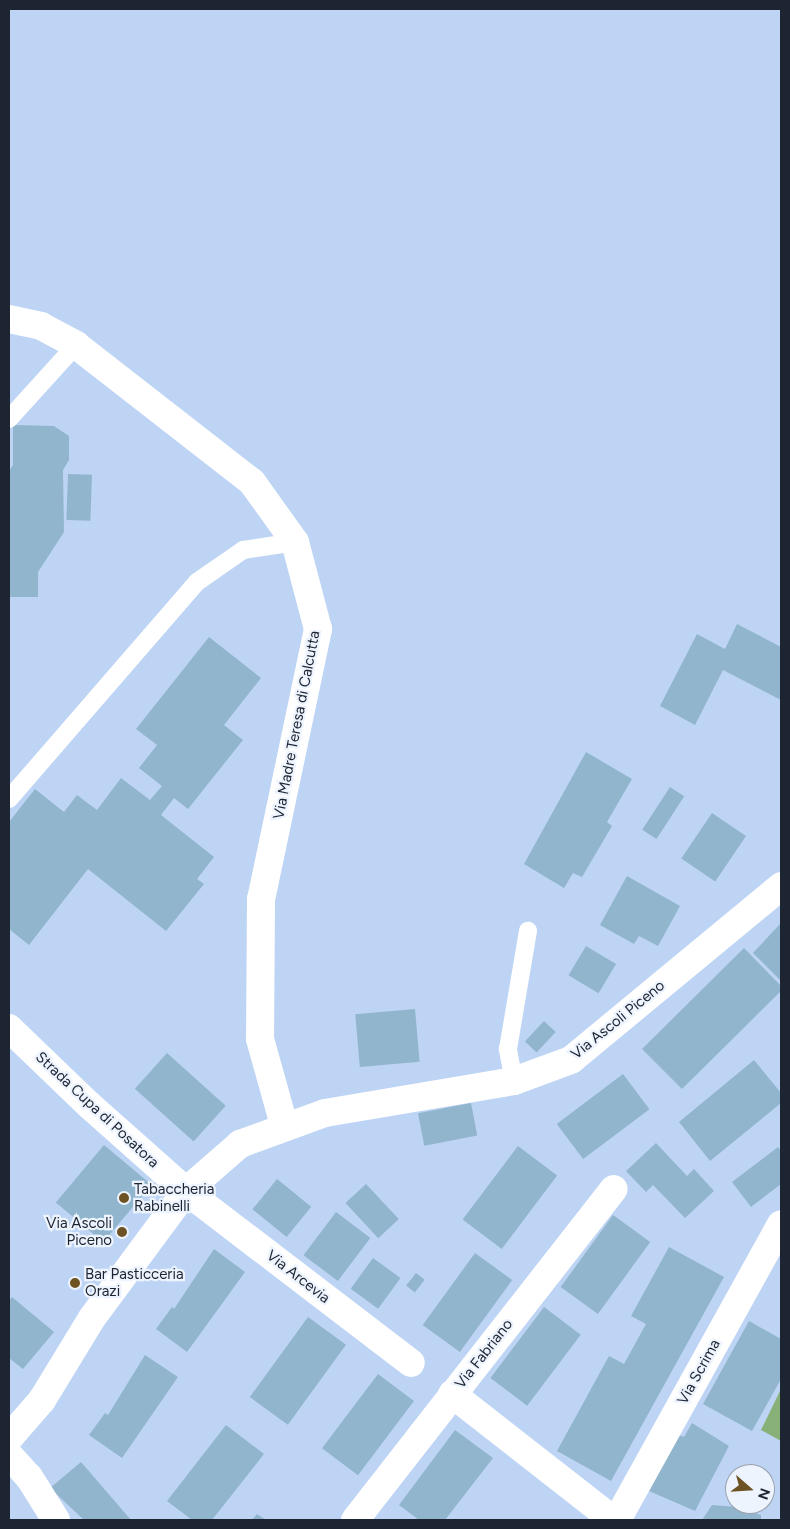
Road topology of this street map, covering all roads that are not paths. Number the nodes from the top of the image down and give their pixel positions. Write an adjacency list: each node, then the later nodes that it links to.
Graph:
1 (9, 319): 2 (street, Via Madre Teresa di Calcutta)
2 (76, 345): 3 (lane); 4 (street, Via Madre Teresa di Calcutta)
3 (9, 419)
4 (295, 542): 5 (lane); 10 (street, Via Madre Teresa di Calcutta)
5 (9, 799)
6 (781, 886): 9 (street, Via Ascoli Piceno)
7 (528, 931): 9 (lane)
8 (9, 1028): 12 (street, Strada Cupa di Posatora)
9 (514, 1081): 10 (street, Via Ascoli Piceno)
10 (284, 1125): 12 (street, Via Ascoli Piceno)
11 (614, 1189): 15 (street, Via Fabriano)
12 (186, 1191): 14 (street, Via Arcevia); 16 (street, Via Ascoli Piceno)
13 (781, 1224): 21 (street, Via Scrima)
14 (411, 1363)
15 (452, 1394): 19 (street, Via Fabriano); 20 (street)
16 (9, 1438)
17 (9, 1455): 18 (street)
18 (56, 1520)
19 (355, 1520)
20 (613, 1520)
21 (617, 1520)

